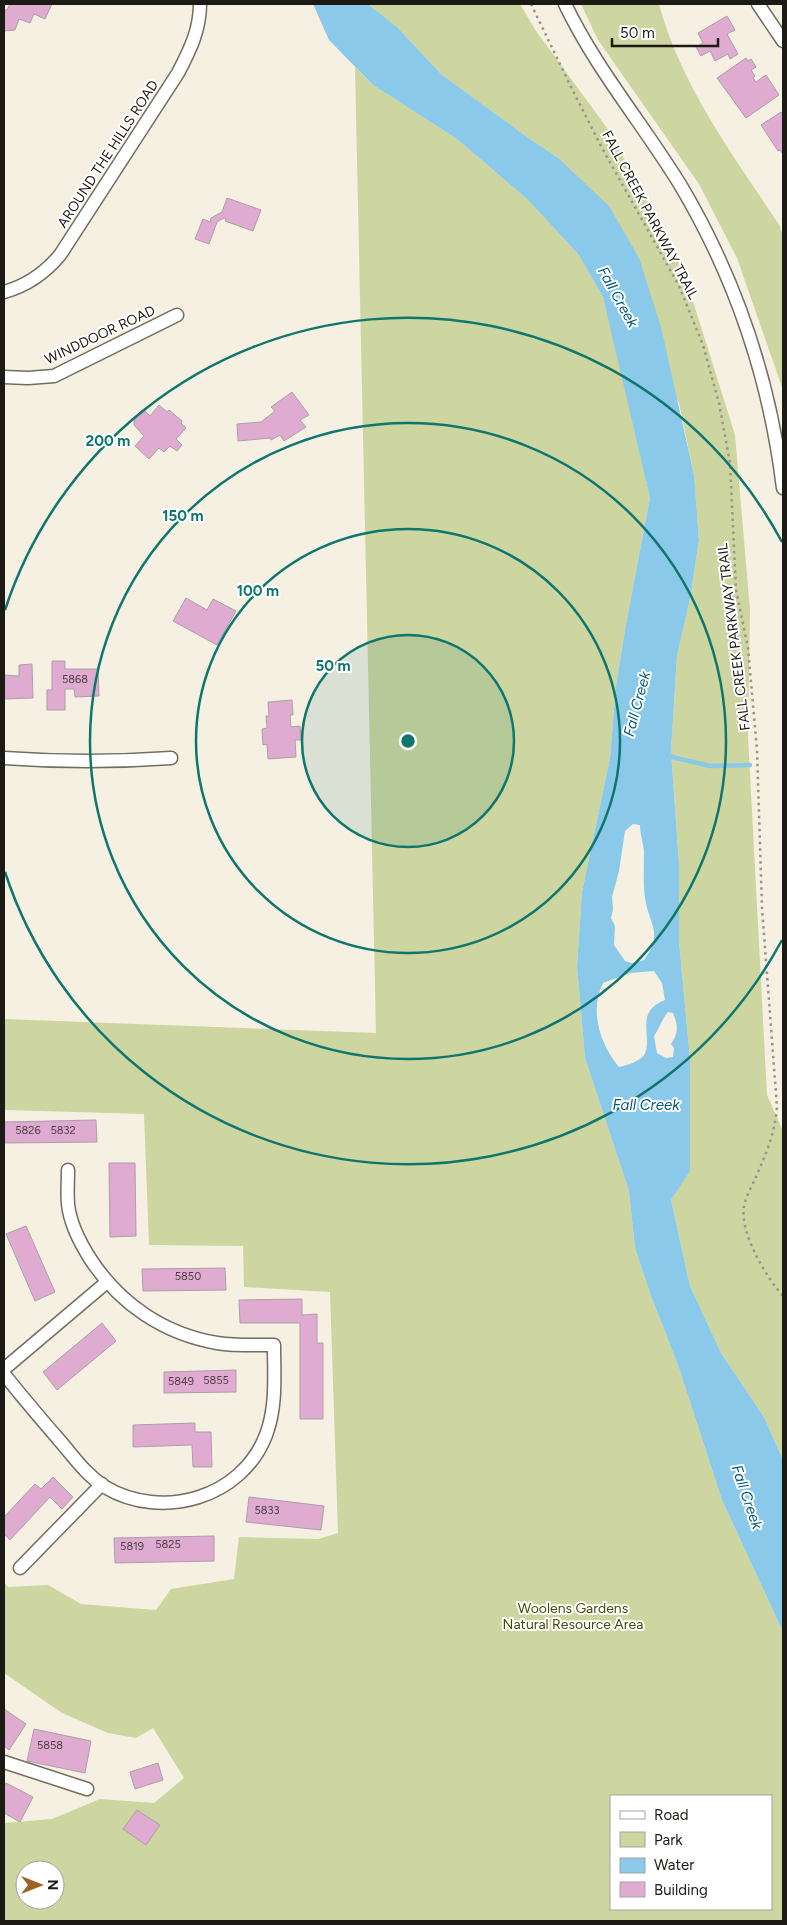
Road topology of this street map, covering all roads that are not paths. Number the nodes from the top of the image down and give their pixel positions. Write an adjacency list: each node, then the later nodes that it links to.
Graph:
1 (200, 4): 5 (street, AROUND THE HILLS ROAD)
2 (565, 4): 8 (street)
3 (758, 4): 4 (street)
4 (783, 41)
5 (4, 292)
6 (177, 315): 7 (street, WINDDOOR ROAD)
7 (4, 377)
8 (783, 488)
9 (4, 758): 10 (street)
10 (171, 758)
11 (68, 1170): 12 (street)
12 (107, 1282): 13 (street); 15 (street)
13 (4, 1369)
14 (4, 1374): 15 (street)
15 (102, 1484): 16 (street)
16 (20, 1568)
17 (4, 1762): 18 (street)
18 (87, 1789)

